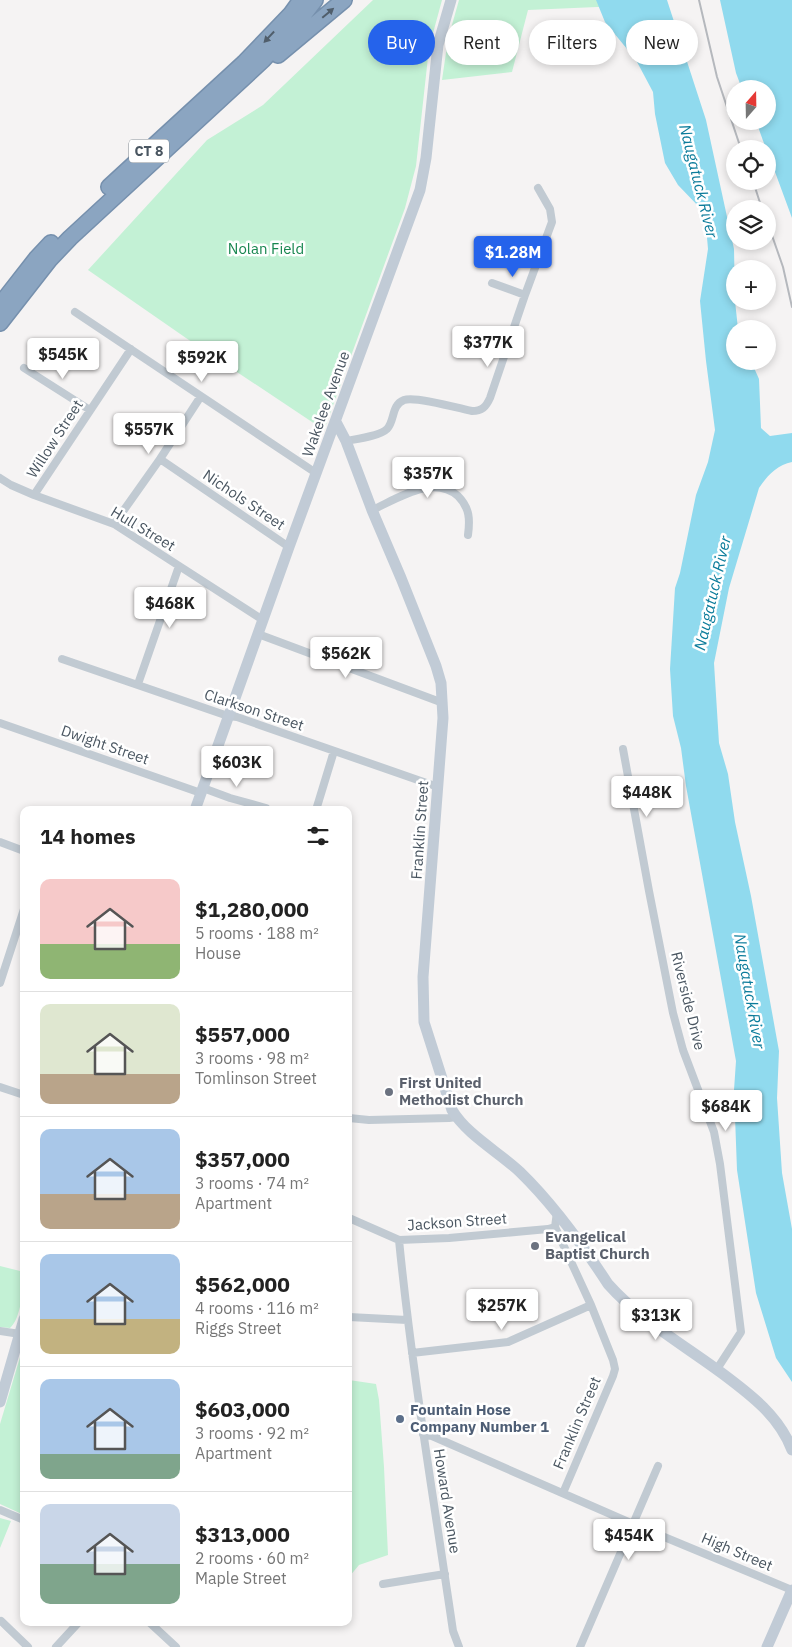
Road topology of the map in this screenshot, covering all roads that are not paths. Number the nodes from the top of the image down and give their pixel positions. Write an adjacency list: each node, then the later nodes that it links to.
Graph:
1 (301, 0): 9 (highway, CT 8, one-way to 9)
2 (315, 0): 5 (highway, CT 8)
3 (344, 0): 5 (highway, one-way to 3)
4 (451, 0): 16 (main road, Wakelee Avenue)
5 (222, 99): 11 (highway, CT 8)
6 (538, 188): 8 (street)
7 (492, 283): 8 (street)
8 (525, 295): 17 (street)
9 (0, 305)
10 (75, 312): 12 (street)
11 (0, 323)
12 (131, 349): 14 (street); 15 (street, Willow Street)
13 (24, 368): 15 (street)
14 (201, 396): 18 (street); 19 (street)
15 (90, 410): 21 (street, Willow Street)
16 (336, 422): 17 (main road, Franklin Street); 19 (main road, Wakelee Avenue)
17 (346, 441): 22 (main road, Franklin Street)
18 (160, 460): 23 (street); 25 (street, Nichols Street)
19 (316, 473): 25 (main road, Wakelee Avenue)
20 (0, 478): 21 (street, Hull Street)
21 (34, 495): 23 (street, Hull Street)
22 (372, 510): 24 (street); 31 (main road, Franklin Street)
23 (114, 524): 26 (street, Hull Street)
24 (468, 535)
25 (289, 547): 27 (main road, Wakelee Avenue)
26 (179, 566): 27 (street, Hull Street); 30 (street)
27 (264, 620): 28 (main road, Wakelee Avenue)
28 (258, 634): 31 (street); 32 (main road, Wakelee Avenue)
29 (62, 658): 30 (street, Clarkson Street)
30 (138, 684): 32 (street, Clarkson Street)
31 (443, 703): 36 (main road, Franklin Street)
32 (228, 716): 35 (street, Clarkson Street); 37 (main road, Wakelee Avenue)
33 (0, 722): 37 (street, Dwight Street)
34 (624, 749): 59 (street, Riverside Drive)
35 (334, 751): 36 (street, Clarkson Street); 40 (street)
36 (438, 787): 47 (main road, Franklin Street)
37 (202, 790): 38 (main road, Wakelee Avenue); 39 (street, Dwight Street)
38 (196, 806)
39 (259, 806)
40 (317, 806)
41 (0, 842): 42 (street)
42 (20, 850)
43 (20, 921): 44 (street)
44 (0, 983)
45 (0, 1087): 46 (street)
46 (20, 1094)
47 (456, 1117): 48 (street); 49 (main road, Franklin Street)
48 (352, 1118)
49 (557, 1212): 51 (street); 59 (main road, Franklin Street)
50 (352, 1219): 52 (street, Jackson Street)
51 (555, 1227): 52 (street, Jackson Street); 53 (street, Franklin Street)
52 (399, 1240): 55 (street, Howard Avenue)
53 (591, 1305): 58 (street); 64 (street, Franklin Street)
54 (352, 1317): 55 (street)
55 (407, 1320): 58 (street, Howard Avenue)
56 (0, 1331): 57 (street)
57 (20, 1334): 60 (main road)
58 (412, 1353): 61 (street, Howard Avenue)
59 (717, 1369): 62 (main road, Franklin Street)
60 (0, 1402)
61 (423, 1434): 64 (street, High Street); 68 (street, Howard Avenue)
62 (791, 1446)
63 (658, 1466): 67 (street)
64 (563, 1493): 67 (street, High Street)
65 (0, 1510): 66 (street)
66 (20, 1518)
67 (633, 1524): 70 (street, High Street); 78 (street)
68 (445, 1574): 69 (street); 77 (street, Howard Avenue)
69 (383, 1584)
70 (792, 1590): 79 (main road)
71 (1, 1621): 74 (street)
72 (76, 1626): 75 (street)
73 (153, 1626): 76 (street)
74 (28, 1647)
75 (56, 1647)
76 (176, 1647)
77 (459, 1647)
78 (580, 1647)
79 (767, 1647)

